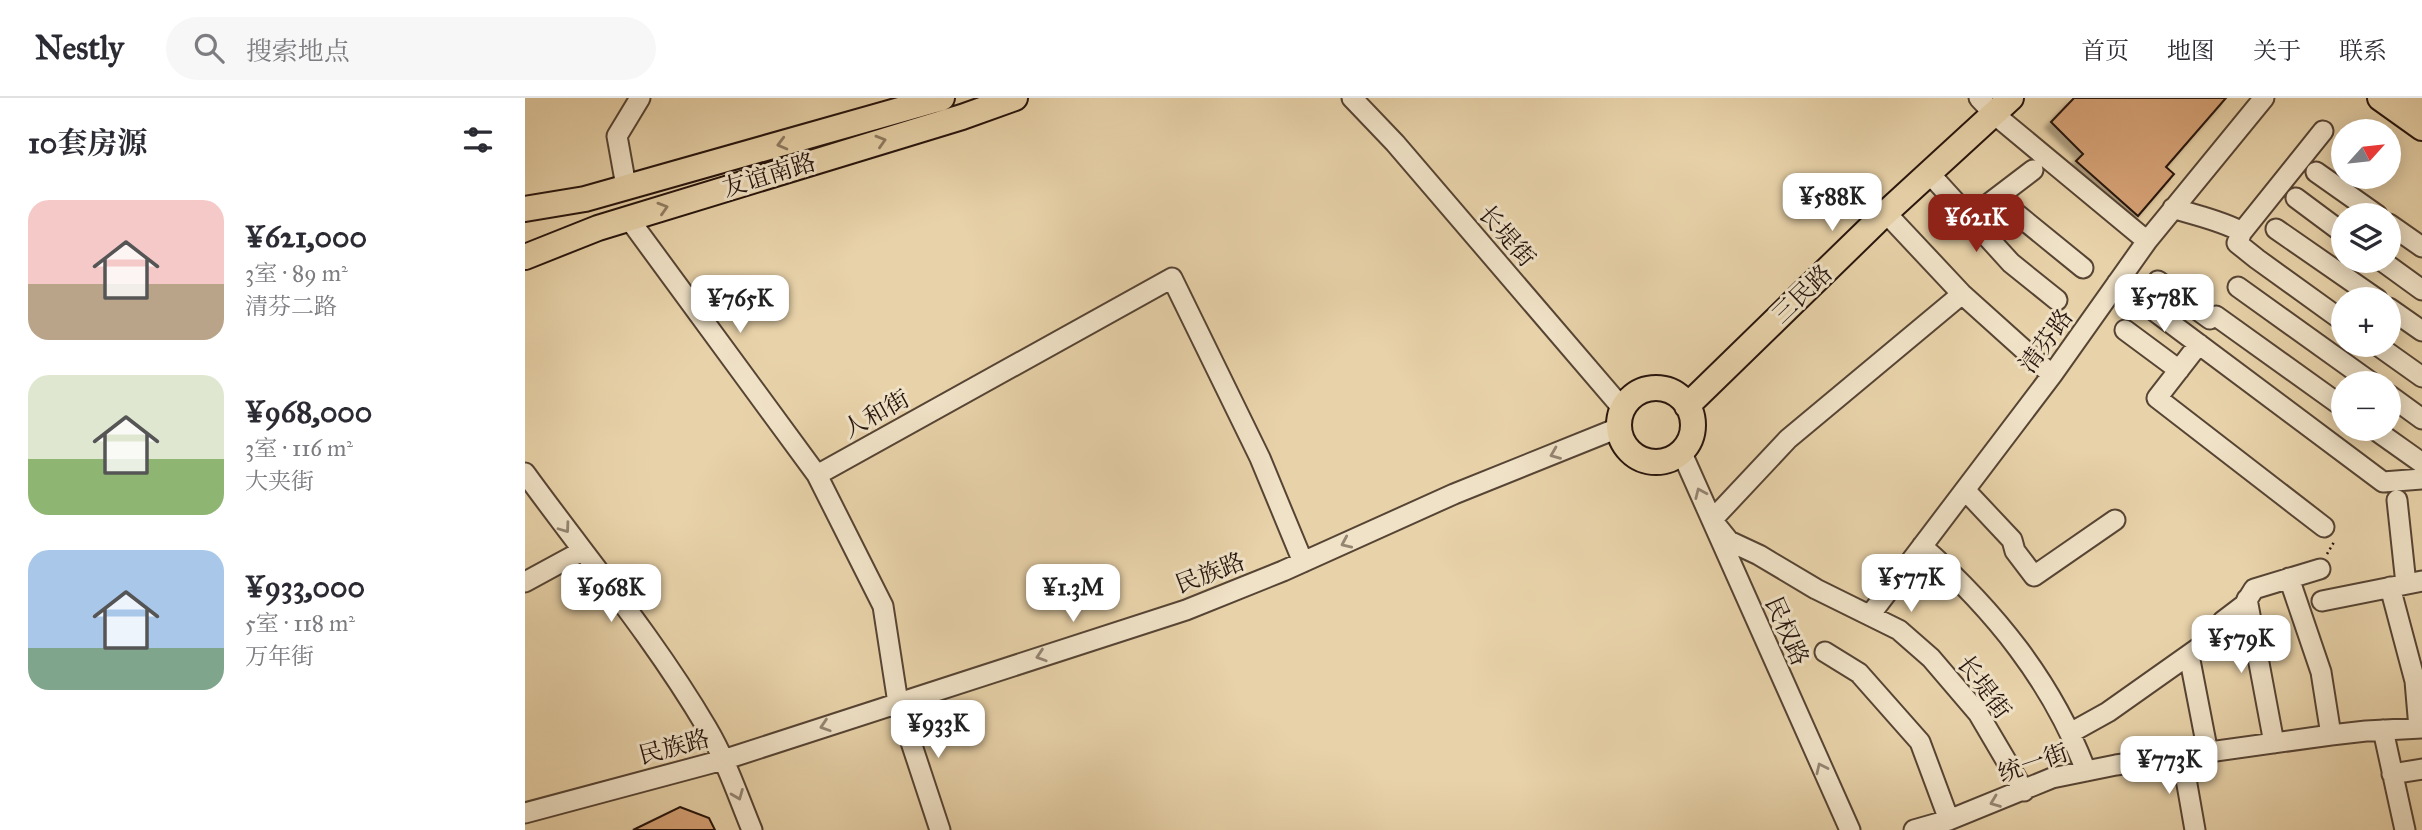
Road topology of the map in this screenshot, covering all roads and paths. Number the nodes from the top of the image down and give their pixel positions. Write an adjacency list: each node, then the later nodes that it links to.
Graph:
1 (640, 98): 15 (street)
2 (942, 98): 15 (main road, 友谊南路, one-way to 15)
3 (1015, 98): 24 (main road, 友谊南路, one-way to 3)
4 (1352, 98): 57 (street, 长堤街)
5 (2264, 98): 20 (street, 清芬路)
6 (2380, 98): 10 (main road)
7 (2412, 98): 9 (main road)
8 (1995, 103): 14 (main road, 三民路); 31 (street)
9 (2422, 104)
10 (2422, 128)
11 (2323, 131): 29 (street)
12 (2033, 170): 17 (street)
13 (2316, 172): 19 (street)
14 (1929, 173): 22 (main road, 三民路); 23 (street)
15 (626, 186): 16 (main road, 友谊南路)
16 (585, 198): 21 (main road, 友谊南路); 25 (main road)
17 (1997, 198): 23 (street); 35 (street)
18 (2296, 198): 26 (street)
19 (2360, 203)
20 (2173, 208): 29 (street); 31 (street, 清芬路)
21 (525, 209)
22 (1886, 213): 41 (street); 56 (main road, 三民路)
23 (1970, 218): 42 (street)
24 (629, 219): 27 (main road, 友谊南路); 63 (street)
25 (525, 220)
26 (2331, 224)
27 (598, 228): 32 (main road); 34 (main road, 友谊南路)
28 (2276, 229): 39 (street)
29 (2242, 232): 44 (street)
30 (2401, 232): 33 (street)
31 (2147, 241): 37 (street, 清芬路)
32 (525, 245)
33 (2422, 247)
34 (525, 257)
35 (2083, 268)
36 (2399, 273): 40 (street)
37 (2117, 283): 43 (street); 52 (street, 清芬路)
38 (2238, 287): 51 (street)
39 (2360, 287)
40 (2422, 290)
41 (1962, 294): 52 (street); 67 (street)
42 (2057, 300)
43 (2142, 301): 48 (street); 54 (street)
44 (2331, 312)
45 (2401, 316): 47 (street)
46 (2125, 330): 50 (street)
47 (2422, 331)
48 (2199, 344): 50 (street); 64 (street)
49 (2394, 357): 53 (street)
50 (2179, 370): 69 (street)
51 (2355, 371)
52 (2052, 375): 65 (street, 清芬路)
53 (2422, 377)
54 (2331, 399)
55 (2401, 404): 58 (street)
56 (1687, 405): 57 (main road); 60 (main road)
57 (1621, 418): 60 (main road); 72 (street, 民族路, one-way to 72)
58 (2422, 419)
59 (2391, 441): 61 (street)
60 (1681, 451): 67 (street, 民权路, one-way to 60)
61 (2422, 463)
62 (525, 472): 71 (street, one-way to 71)
63 (817, 474): 72 (street, 人和街); 82 (street)
64 (2422, 479)
65 (1965, 490): 68 (street); 70 (street, 清芬路)
66 (2397, 500): 76 (street)
67 (1712, 520): 79 (street, 长堤街); 99 (street, 民权路, one-way to 67)
68 (2115, 520)
69 (2324, 527)
70 (1922, 546): 79 (street, 清芬路); 85 (street)
71 (582, 551): 75 (street); 90 (street)
72 (1303, 562): 82 (street, 民族路, one-way to 82)
73 (2320, 569): 74 (street)
74 (2289, 578): 77 (street); 86 (street)
75 (525, 582)
76 (2406, 584): 78 (street); 83 (street)
77 (2248, 599): 81 (street); 87 (street)
78 (2322, 601)
79 (1870, 615): 94 (street, 长堤街)
80 (1825, 652): 96 (street)
81 (2189, 656): 85 (street); 88 (street)
82 (898, 703): 90 (street, 民族路, one-way to 90); 98 (street)
83 (2420, 728): 84 (street, 统一街)
84 (2382, 730): 86 (street, 统一街); 93 (street)
85 (2071, 732): 92 (street)
86 (2331, 735): 87 (street, 统一街)
87 (2274, 743): 88 (street, 统一街)
88 (2208, 752): 89 (street, 统一街)
89 (2182, 756): 92 (street, 统一街); 101 (street)
90 (723, 760): 95 (street, 民族路); 97 (street, one-way to 97)
91 (2422, 769): 93 (street)
92 (2086, 771): 94 (street, 统一街)
93 (2392, 774): 102 (street)
94 (2024, 791): 96 (street, 统一街, one-way to 96)
95 (525, 813)
96 (1949, 820): 100 (street, 统一街)
97 (752, 830)
98 (940, 830)
99 (1850, 830)
100 (1913, 830)
101 (2195, 830)
102 (2405, 830)

